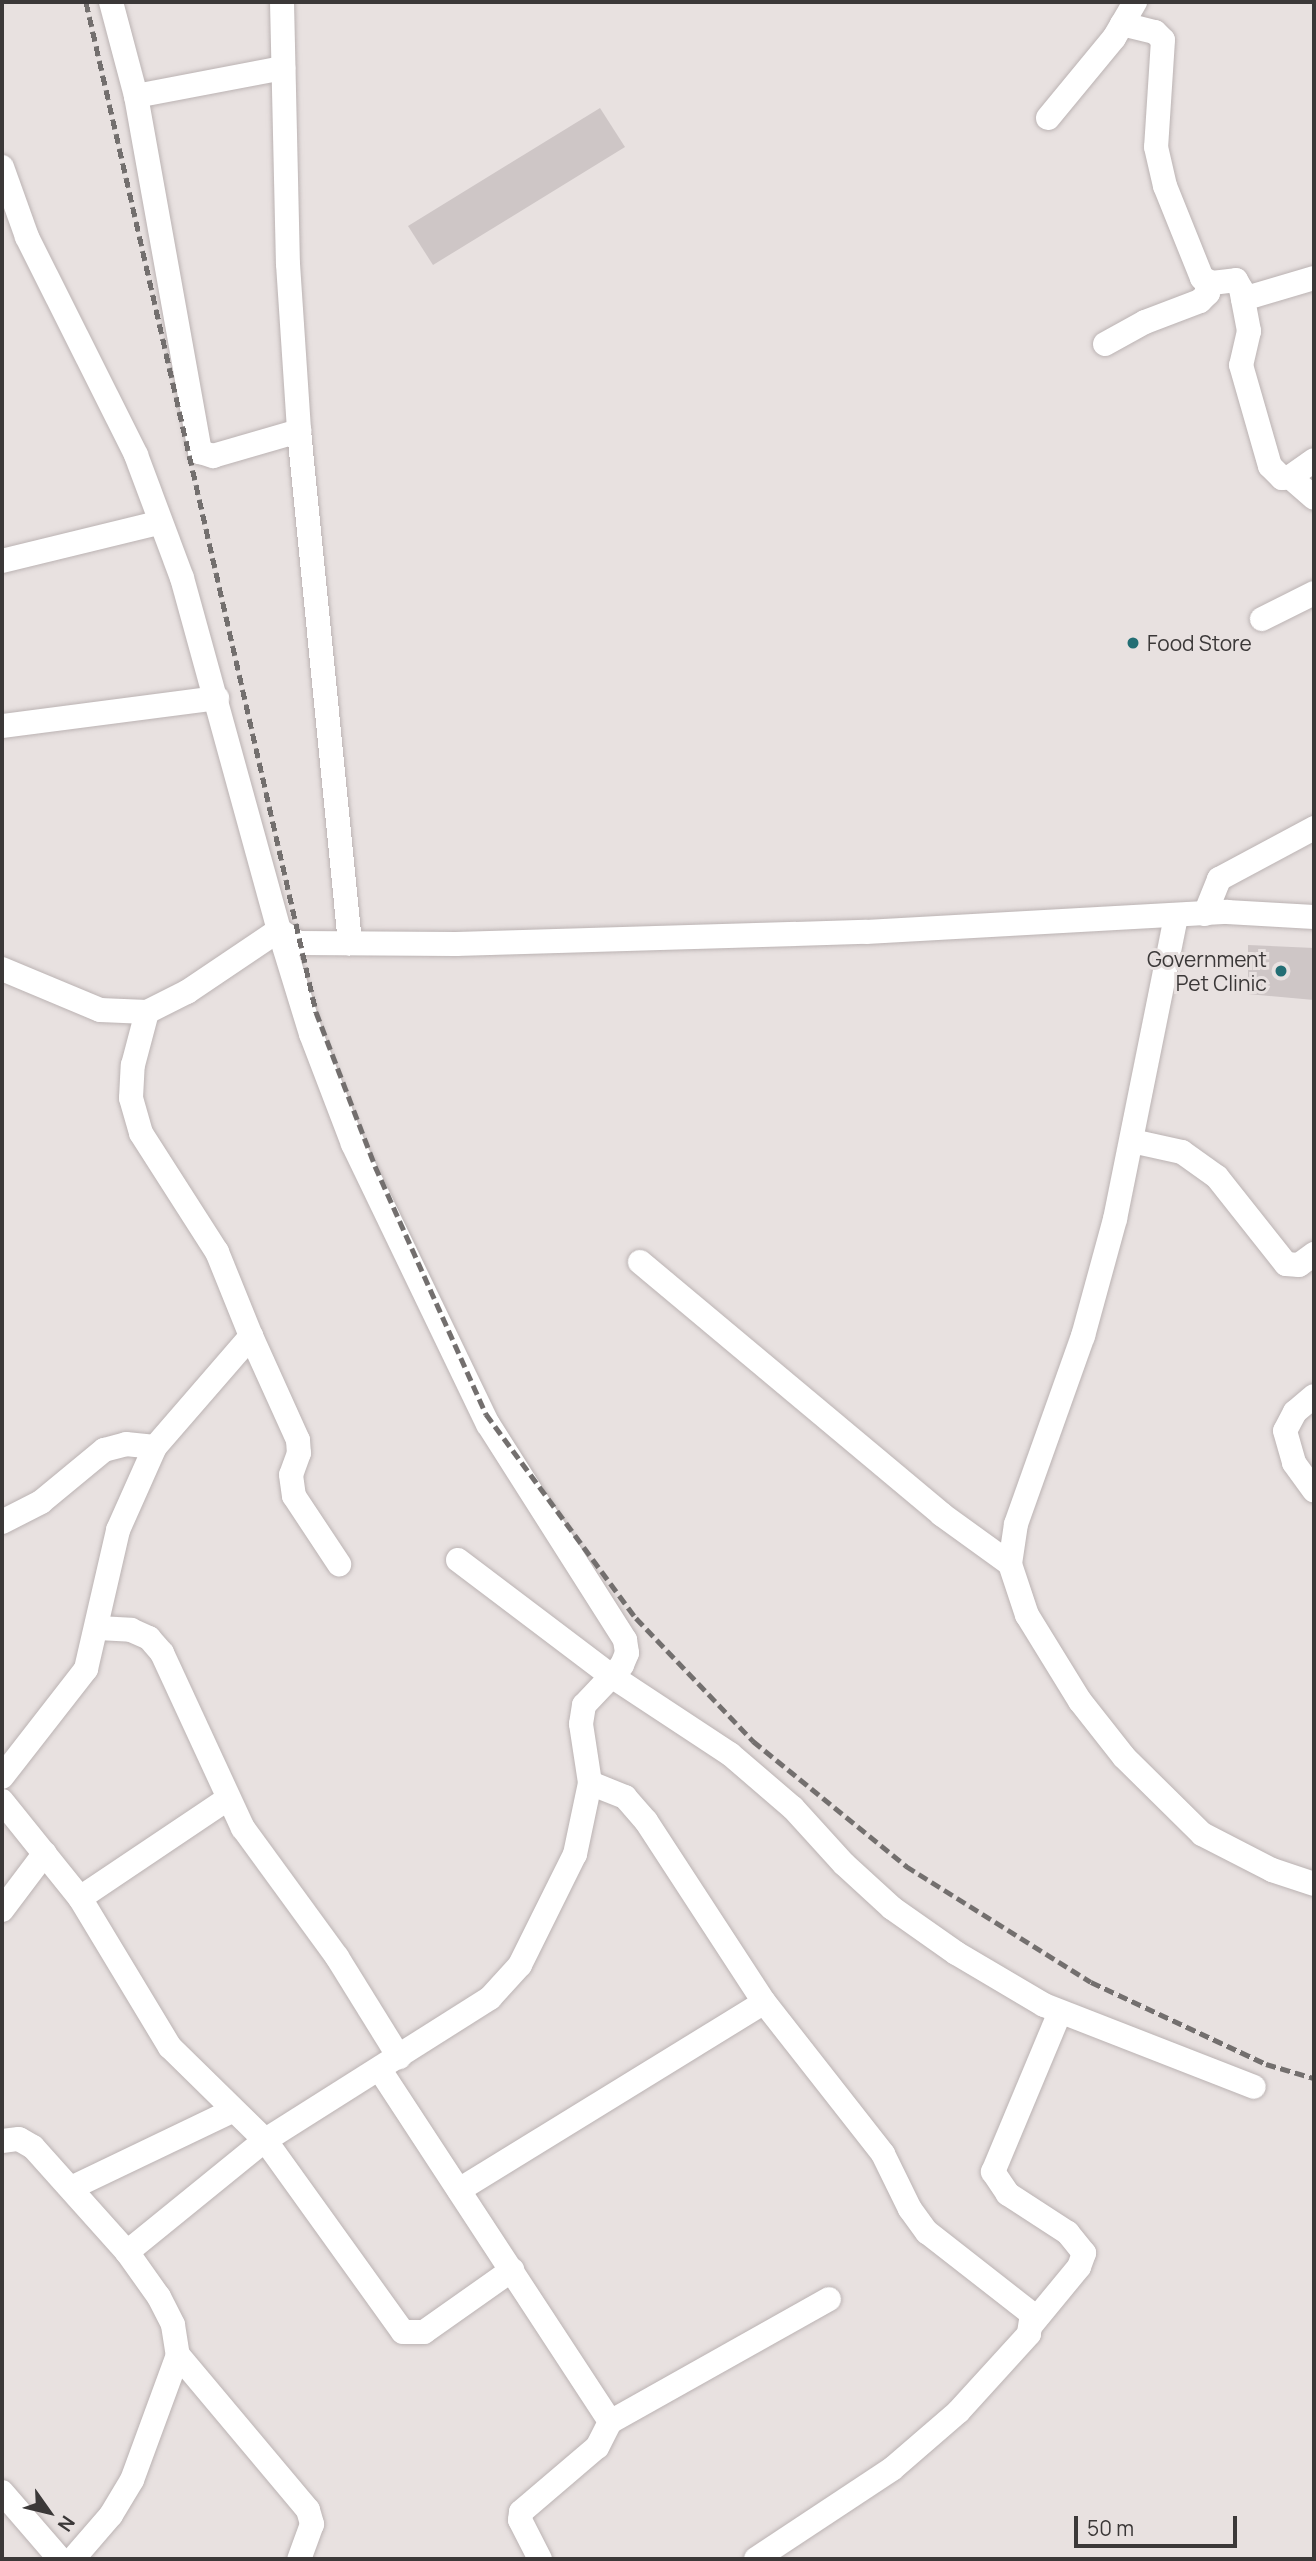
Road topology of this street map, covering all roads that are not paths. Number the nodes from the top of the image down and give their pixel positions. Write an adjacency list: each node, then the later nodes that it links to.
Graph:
1 (111, 2): 6 (street)
2 (282, 2): 5 (street)
3 (1135, 2): 4 (street)
4 (1122, 24): 7 (street); 10 (street)
5 (283, 68): 6 (street); 13 (street)
6 (136, 96): 13 (street)
7 (1048, 118)
8 (2, 167): 17 (street)
9 (1314, 278): 11 (street)
10 (1206, 282): 11 (street); 12 (street)
11 (1244, 299): 15 (street)
12 (1105, 344)
13 (299, 431): 28 (street)
14 (1314, 460): 15 (street)
15 (1290, 477): 16 (street)
16 (1314, 499)
17 (158, 523): 18 (street); 21 (street)
18 (2, 561)
19 (1314, 593): 20 (street)
20 (1262, 619)
21 (217, 698): 22 (street); 27 (street)
22 (2, 726)
23 (1314, 828): 24 (street)
24 (1205, 914): 25 (street); 26 (street)
25 (1176, 916): 28 (street); 31 (street)
26 (1314, 917)
27 (279, 930): 28 (street); 30 (street); 43 (street)
28 (350, 943)
29 (2, 969): 30 (street)
30 (147, 1012): 34 (street)
31 (1132, 1141): 32 (street); 41 (street)
32 (1314, 1255)
33 (640, 1262): 41 (street)
34 (251, 1336): 36 (street); 40 (street)
35 (1314, 1396): 37 (street)
36 (155, 1447): 38 (street); 42 (street)
37 (1314, 1491)
38 (2, 1522)
39 (458, 1560): 43 (street)
40 (339, 1564)
41 (1010, 1564): 49 (street)
42 (98, 1628): 44 (street); 46 (street)
43 (610, 1675): 45 (street); 53 (street)
44 (2, 1777)
45 (590, 1783): 52 (street); 54 (street)
46 (226, 1800): 50 (street); 54 (street)
47 (2, 1801): 48 (street)
48 (44, 1853): 50 (street); 51 (street)
49 (1314, 1884)
50 (80, 1899): 56 (street)
51 (2, 1910)
52 (764, 2002): 60 (street); 64 (street)
53 (1060, 2012): 55 (street); 64 (street)
54 (390, 2064): 57 (street); 60 (street)
55 (1254, 2087)
56 (232, 2110): 57 (street); 59 (street)
57 (265, 2140): 61 (street); 62 (street)
58 (2, 2141): 59 (street)
59 (71, 2188): 61 (street)
60 (459, 2190): 62 (street)
61 (127, 2252): 65 (street)
62 (512, 2270): 66 (street)
63 (829, 2299): 66 (street)
64 (1032, 2324): 72 (street)
65 (178, 2355): 69 (street); 70 (street)
66 (610, 2422): 71 (street)
67 (2, 2492): 68 (street)
68 (60, 2559)
69 (73, 2559)
70 (299, 2559)
71 (541, 2559)
72 (756, 2559)

